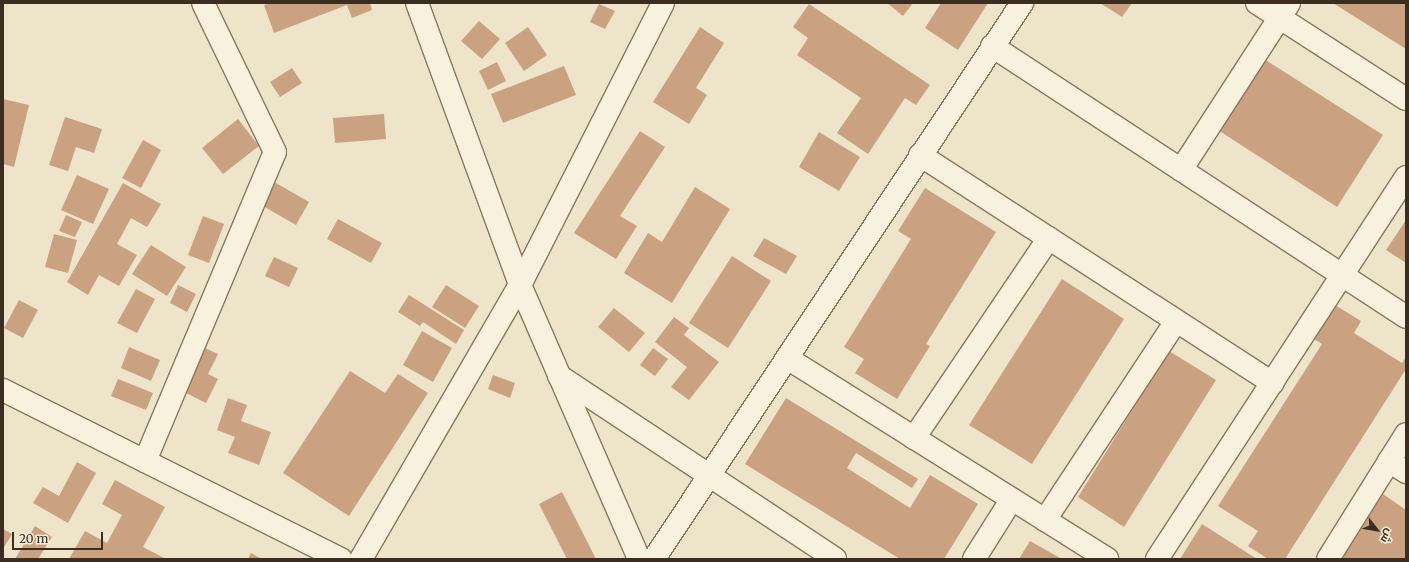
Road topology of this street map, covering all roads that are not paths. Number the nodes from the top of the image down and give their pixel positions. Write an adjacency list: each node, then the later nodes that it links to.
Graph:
1 (202, 3): 23 (street)
2 (417, 3): 14 (street)
3 (663, 3): 14 (street)
4 (1022, 3): 7 (street)
5 (1257, 3): 6 (street)
6 (1284, 10): 8 (street); 10 (street)
7 (992, 46): 9 (street); 10 (street)
8 (1406, 99)
9 (920, 155): 12 (street); 17 (street)
10 (1181, 170): 13 (street)
11 (1406, 177): 13 (street)
12 (1049, 238): 16 (street); 22 (street)
13 (1342, 276): 15 (street); 19 (street)
14 (520, 285): 18 (street); 29 (street)
15 (1406, 317)
16 (1176, 321): 19 (street); 27 (street)
17 (787, 358): 22 (street); 25 (street)
18 (559, 376): 25 (street); 30 (street)
19 (1273, 383): 35 (street)
20 (3, 390): 23 (street)
21 (1406, 434): 24 (street)
22 (914, 438): 26 (street)
23 (145, 461): 28 (street)
24 (1398, 466): 36 (street)
25 (708, 477): 31 (street); 32 (street)
26 (1012, 499): 27 (street); 33 (street)
27 (1045, 520): 34 (street)
28 (341, 559)
29 (361, 559)
30 (639, 559)
31 (654, 559)
32 (834, 559)
33 (974, 559)
34 (1107, 559)
35 (1157, 559)
36 (1328, 559)

